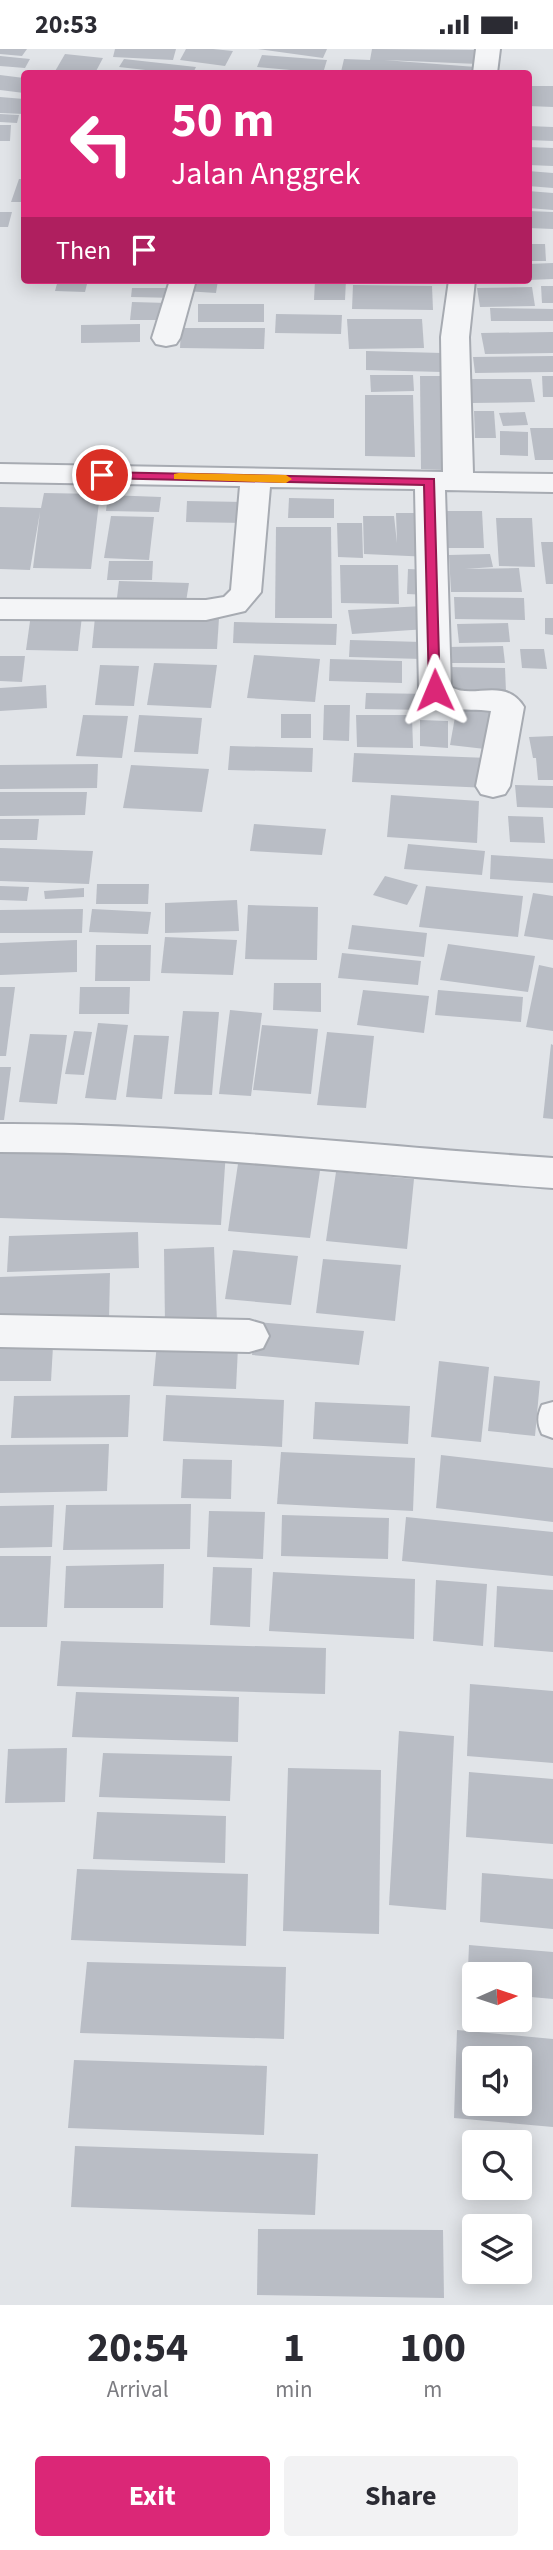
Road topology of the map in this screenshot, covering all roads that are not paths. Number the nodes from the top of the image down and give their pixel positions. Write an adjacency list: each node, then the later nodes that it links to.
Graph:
1 (488, 49): 2 (street)
2 (485, 70)
3 (182, 284): 5 (street)
4 (462, 284): 8 (street)
5 (166, 338)
6 (0, 473): 7 (street)
7 (256, 478): 8 (street); 10 (street)
8 (444, 482): 9 (street); 11 (street)
9 (553, 484)
10 (0, 609)
11 (493, 786)
12 (0, 1138): 13 (street)
13 (553, 1173)
14 (0, 1331): 15 (street)
15 (250, 1336)
16 (553, 1414): 17 (lane)
17 (553, 1425)

